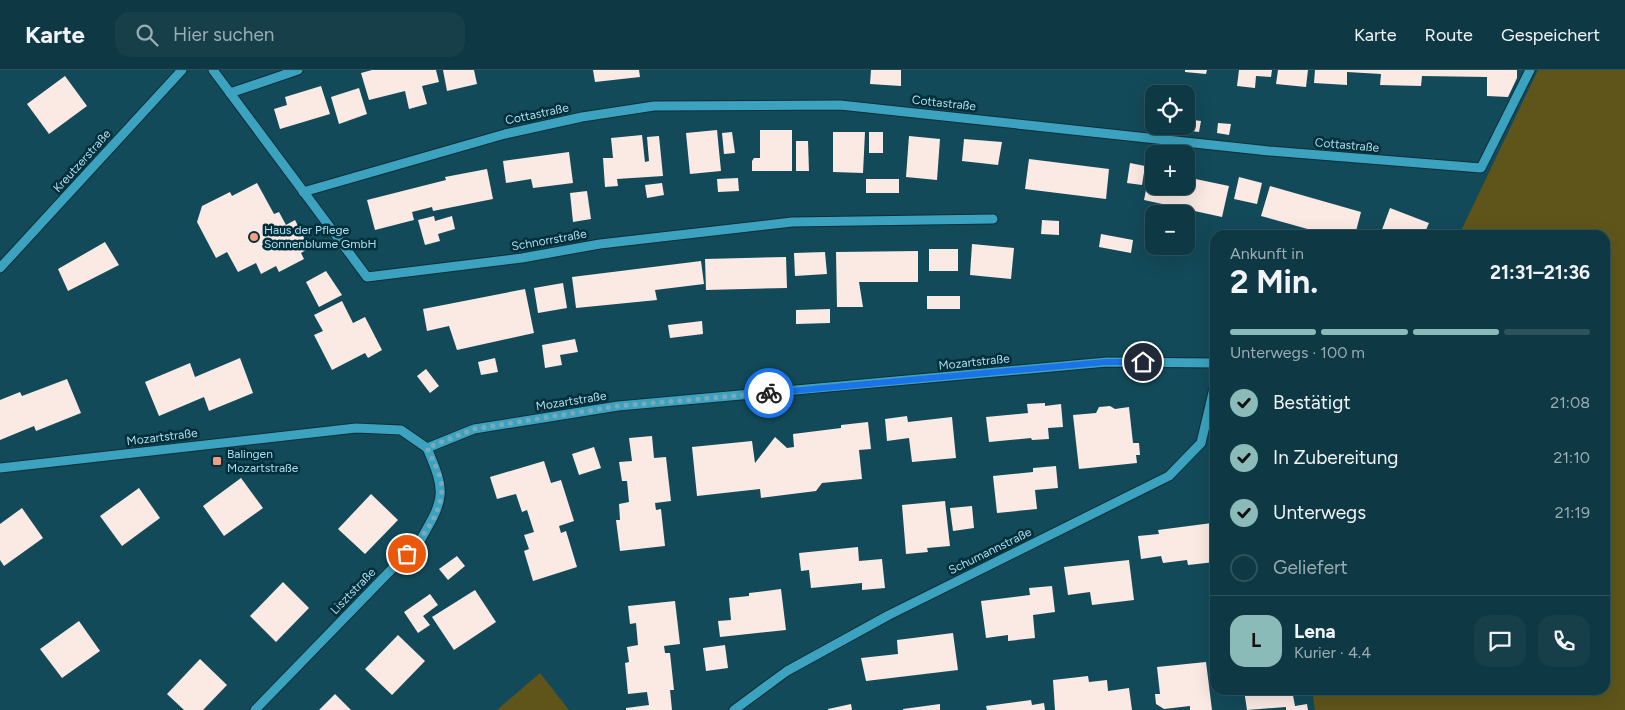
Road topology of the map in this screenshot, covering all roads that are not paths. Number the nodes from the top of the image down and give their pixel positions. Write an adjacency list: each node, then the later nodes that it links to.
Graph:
1 (182, 70): 8 (street, Kreutzerstraße)
2 (213, 70): 5 (street, Schnorrstraße)
3 (298, 70): 5 (street)
4 (1530, 70): 6 (street, Cottastraße)
5 (230, 93): 6 (street, Schnorrstraße)
6 (303, 192): 7 (street, Schnorrstraße)
7 (993, 219)
8 (0, 268)
9 (1210, 363): 11 (street, Mozartstraße)
10 (1210, 405): 14 (street, Schumannstraße)
11 (427, 448): 12 (street, Mozartstraße); 13 (street, Lisztstraße)
12 (0, 468)
13 (255, 710)
14 (734, 710)

